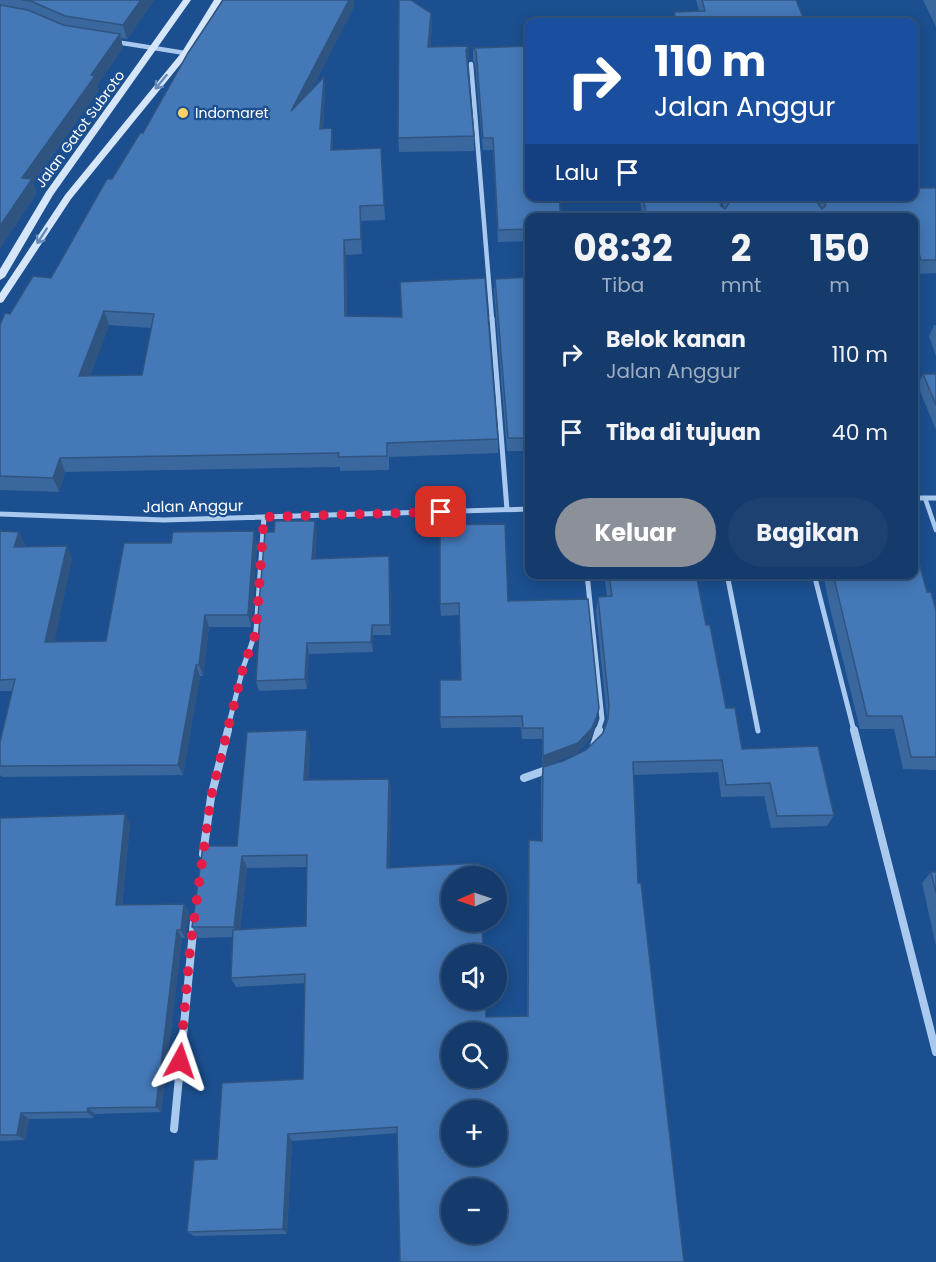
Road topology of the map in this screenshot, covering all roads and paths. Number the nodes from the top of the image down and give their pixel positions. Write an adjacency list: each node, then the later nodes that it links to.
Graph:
1 (187, 0): 4 (main road, Jalan Gatot Subroto)
2 (218, 0): 5 (main road)
3 (111, 41): 4 (street)
4 (154, 48): 5 (street); 7 (main road, Jalan Gatot Subroto)
5 (185, 53): 8 (main road, one-way to 8)
6 (471, 64): 15 (street)
7 (49, 194): 8 (main road); 9 (main road, Jalan Gatot Subroto)
8 (68, 196): 10 (main road, one-way to 10)
9 (0, 277)
10 (0, 300)
11 (918, 498): 12 (street)
12 (925, 498): 13 (street); 18 (lane)
13 (936, 498)
14 (525, 509): 15 (street, Jalan Anggur)
15 (507, 510): 17 (street, Jalan Anggur)
16 (0, 514): 17 (street, Jalan Anggur)
17 (264, 517): 26 (street)
18 (936, 530)
19 (588, 579): 23 (street)
20 (728, 579): 22 (street)
21 (815, 579): 28 (street)
22 (758, 731)
23 (587, 754)
24 (553, 768): 25 (street)
25 (524, 778)
26 (201, 867)
27 (195, 914): 29 (street)
28 (936, 1052)
29 (174, 1128)

